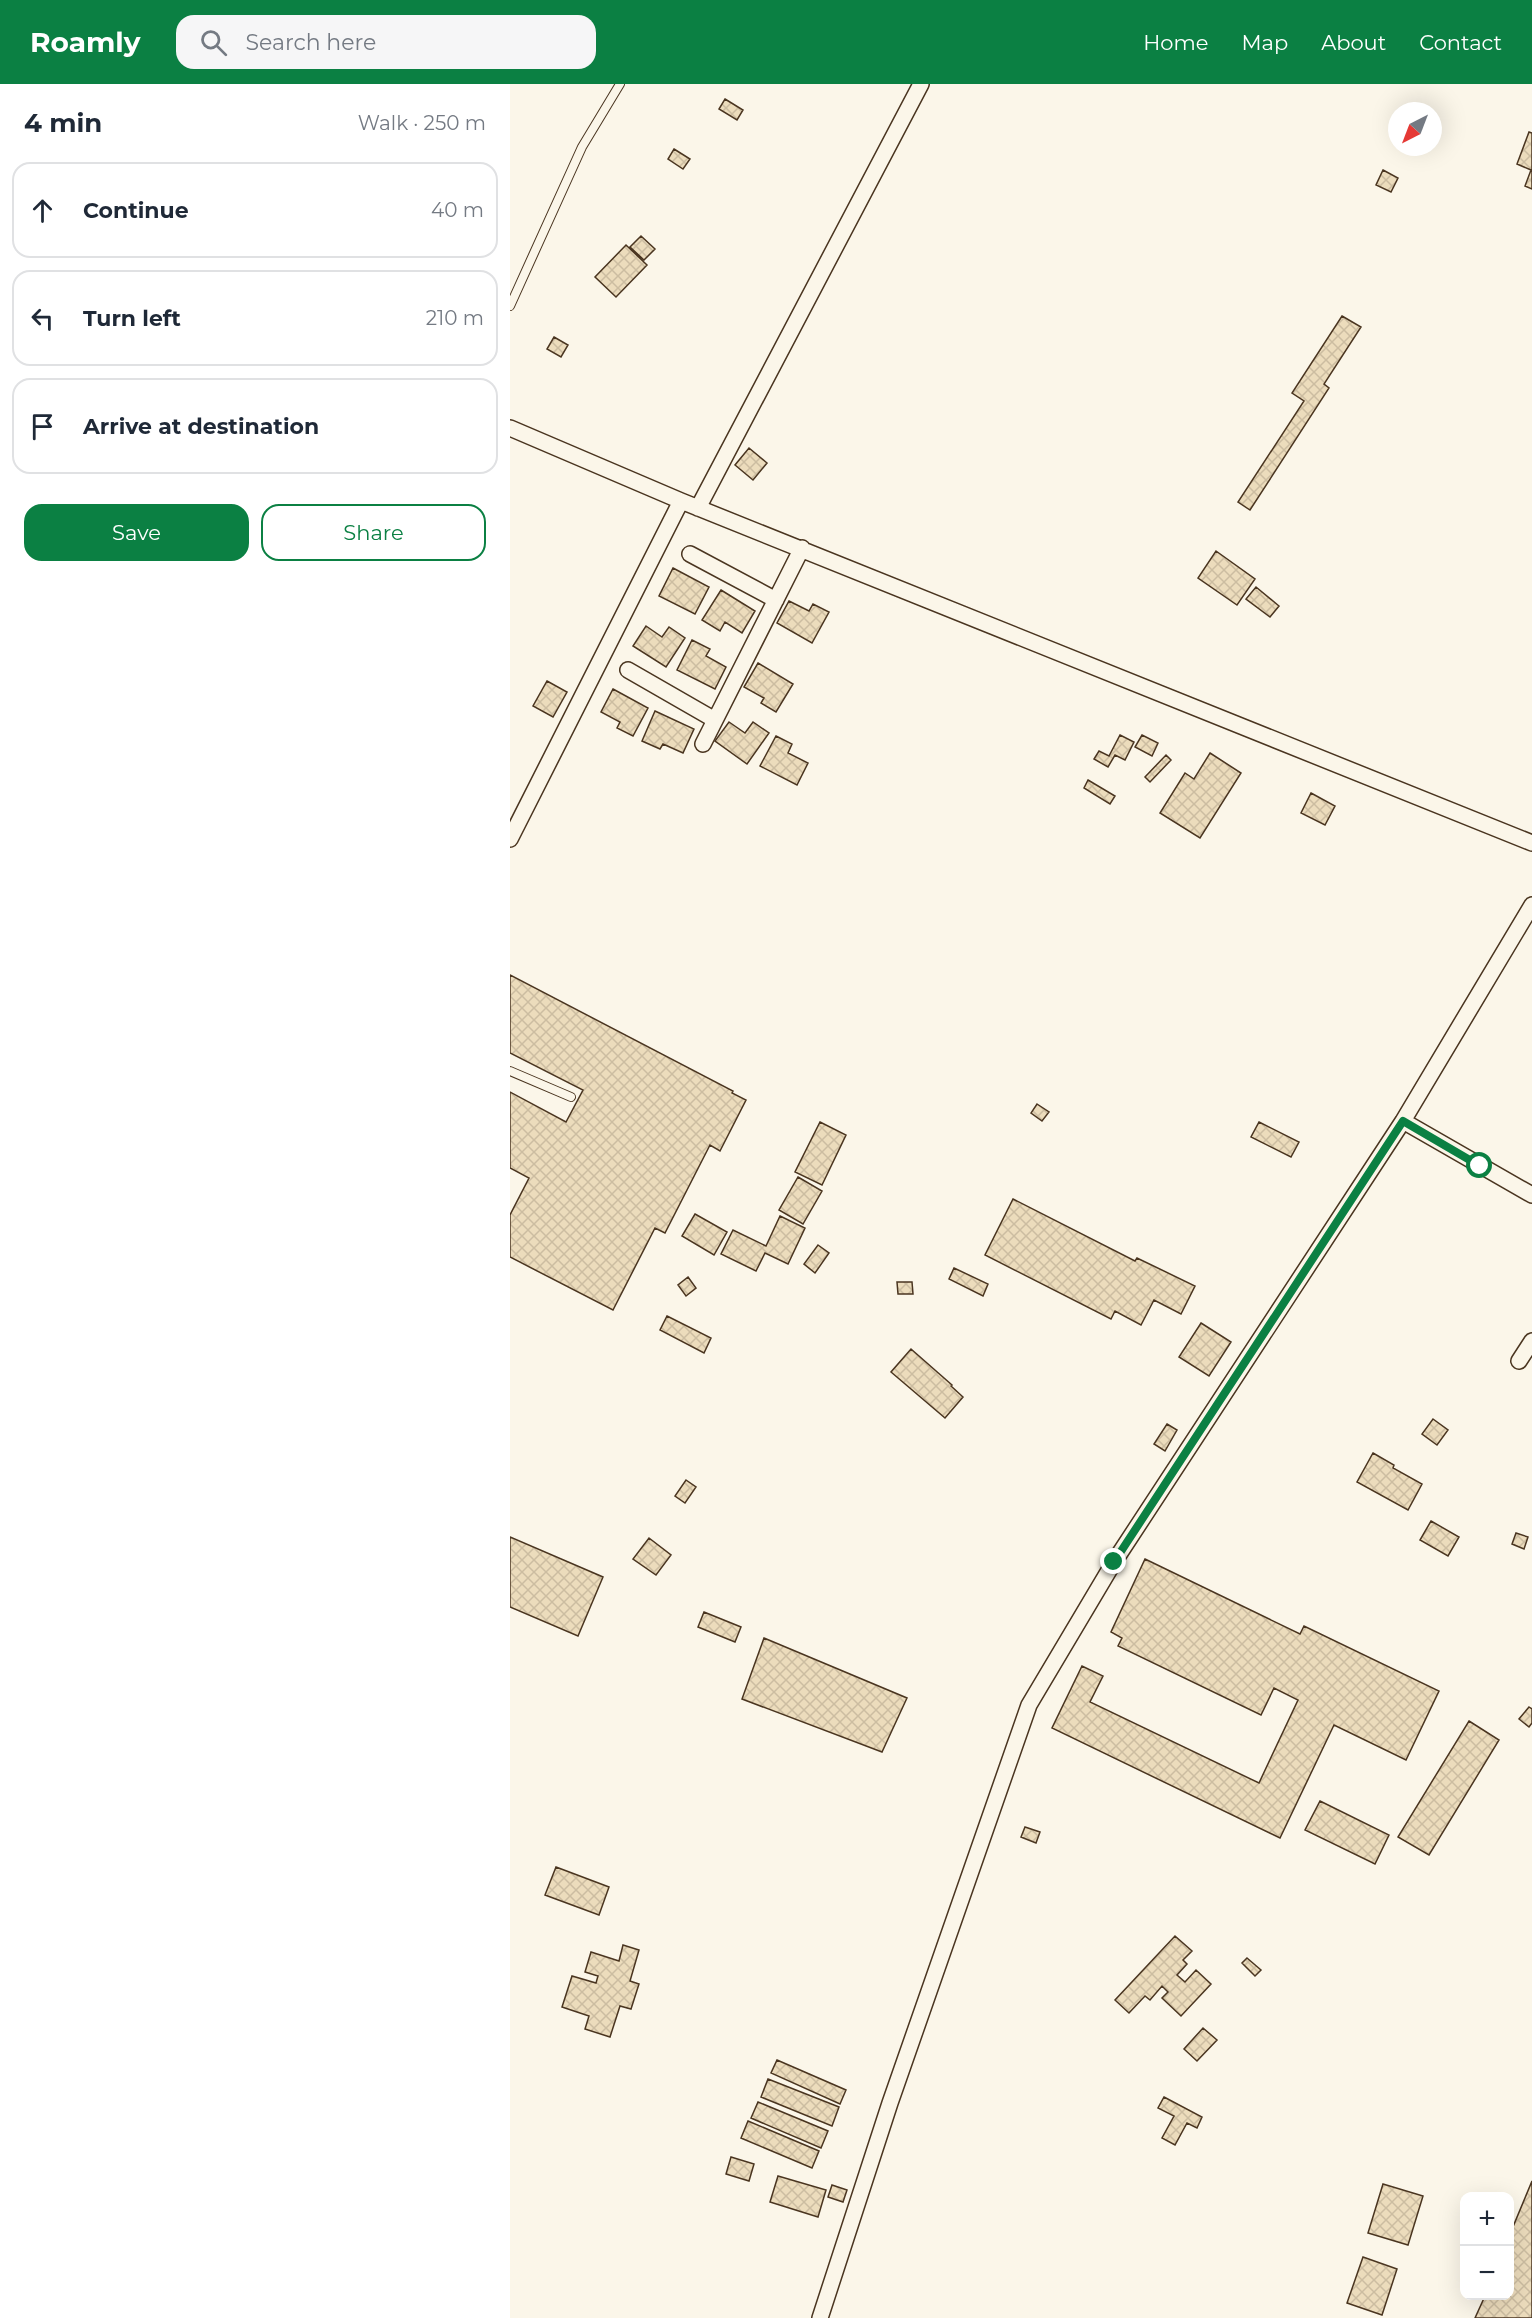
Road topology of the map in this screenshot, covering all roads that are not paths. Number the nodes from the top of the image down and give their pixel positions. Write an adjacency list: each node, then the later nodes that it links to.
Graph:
1 (620, 84): 3 (lane)
2 (921, 84): 6 (street)
3 (510, 306)
4 (510, 428): 5 (street)
5 (681, 501): 6 (street); 13 (street)
6 (698, 508): 7 (street)
7 (802, 548): 9 (street); 14 (street)
8 (690, 554): 9 (street)
9 (776, 600): 11 (street)
10 (628, 670): 11 (street)
11 (715, 720): 12 (street)
12 (703, 744)
13 (510, 839)
14 (1532, 843)
15 (1532, 905): 18 (street)
16 (510, 1071): 17 (lane)
17 (571, 1097)
18 (1403, 1121): 19 (street); 22 (street)
19 (1532, 1195)
20 (1532, 1341): 21 (street)
21 (1519, 1361)
22 (820, 2318)

